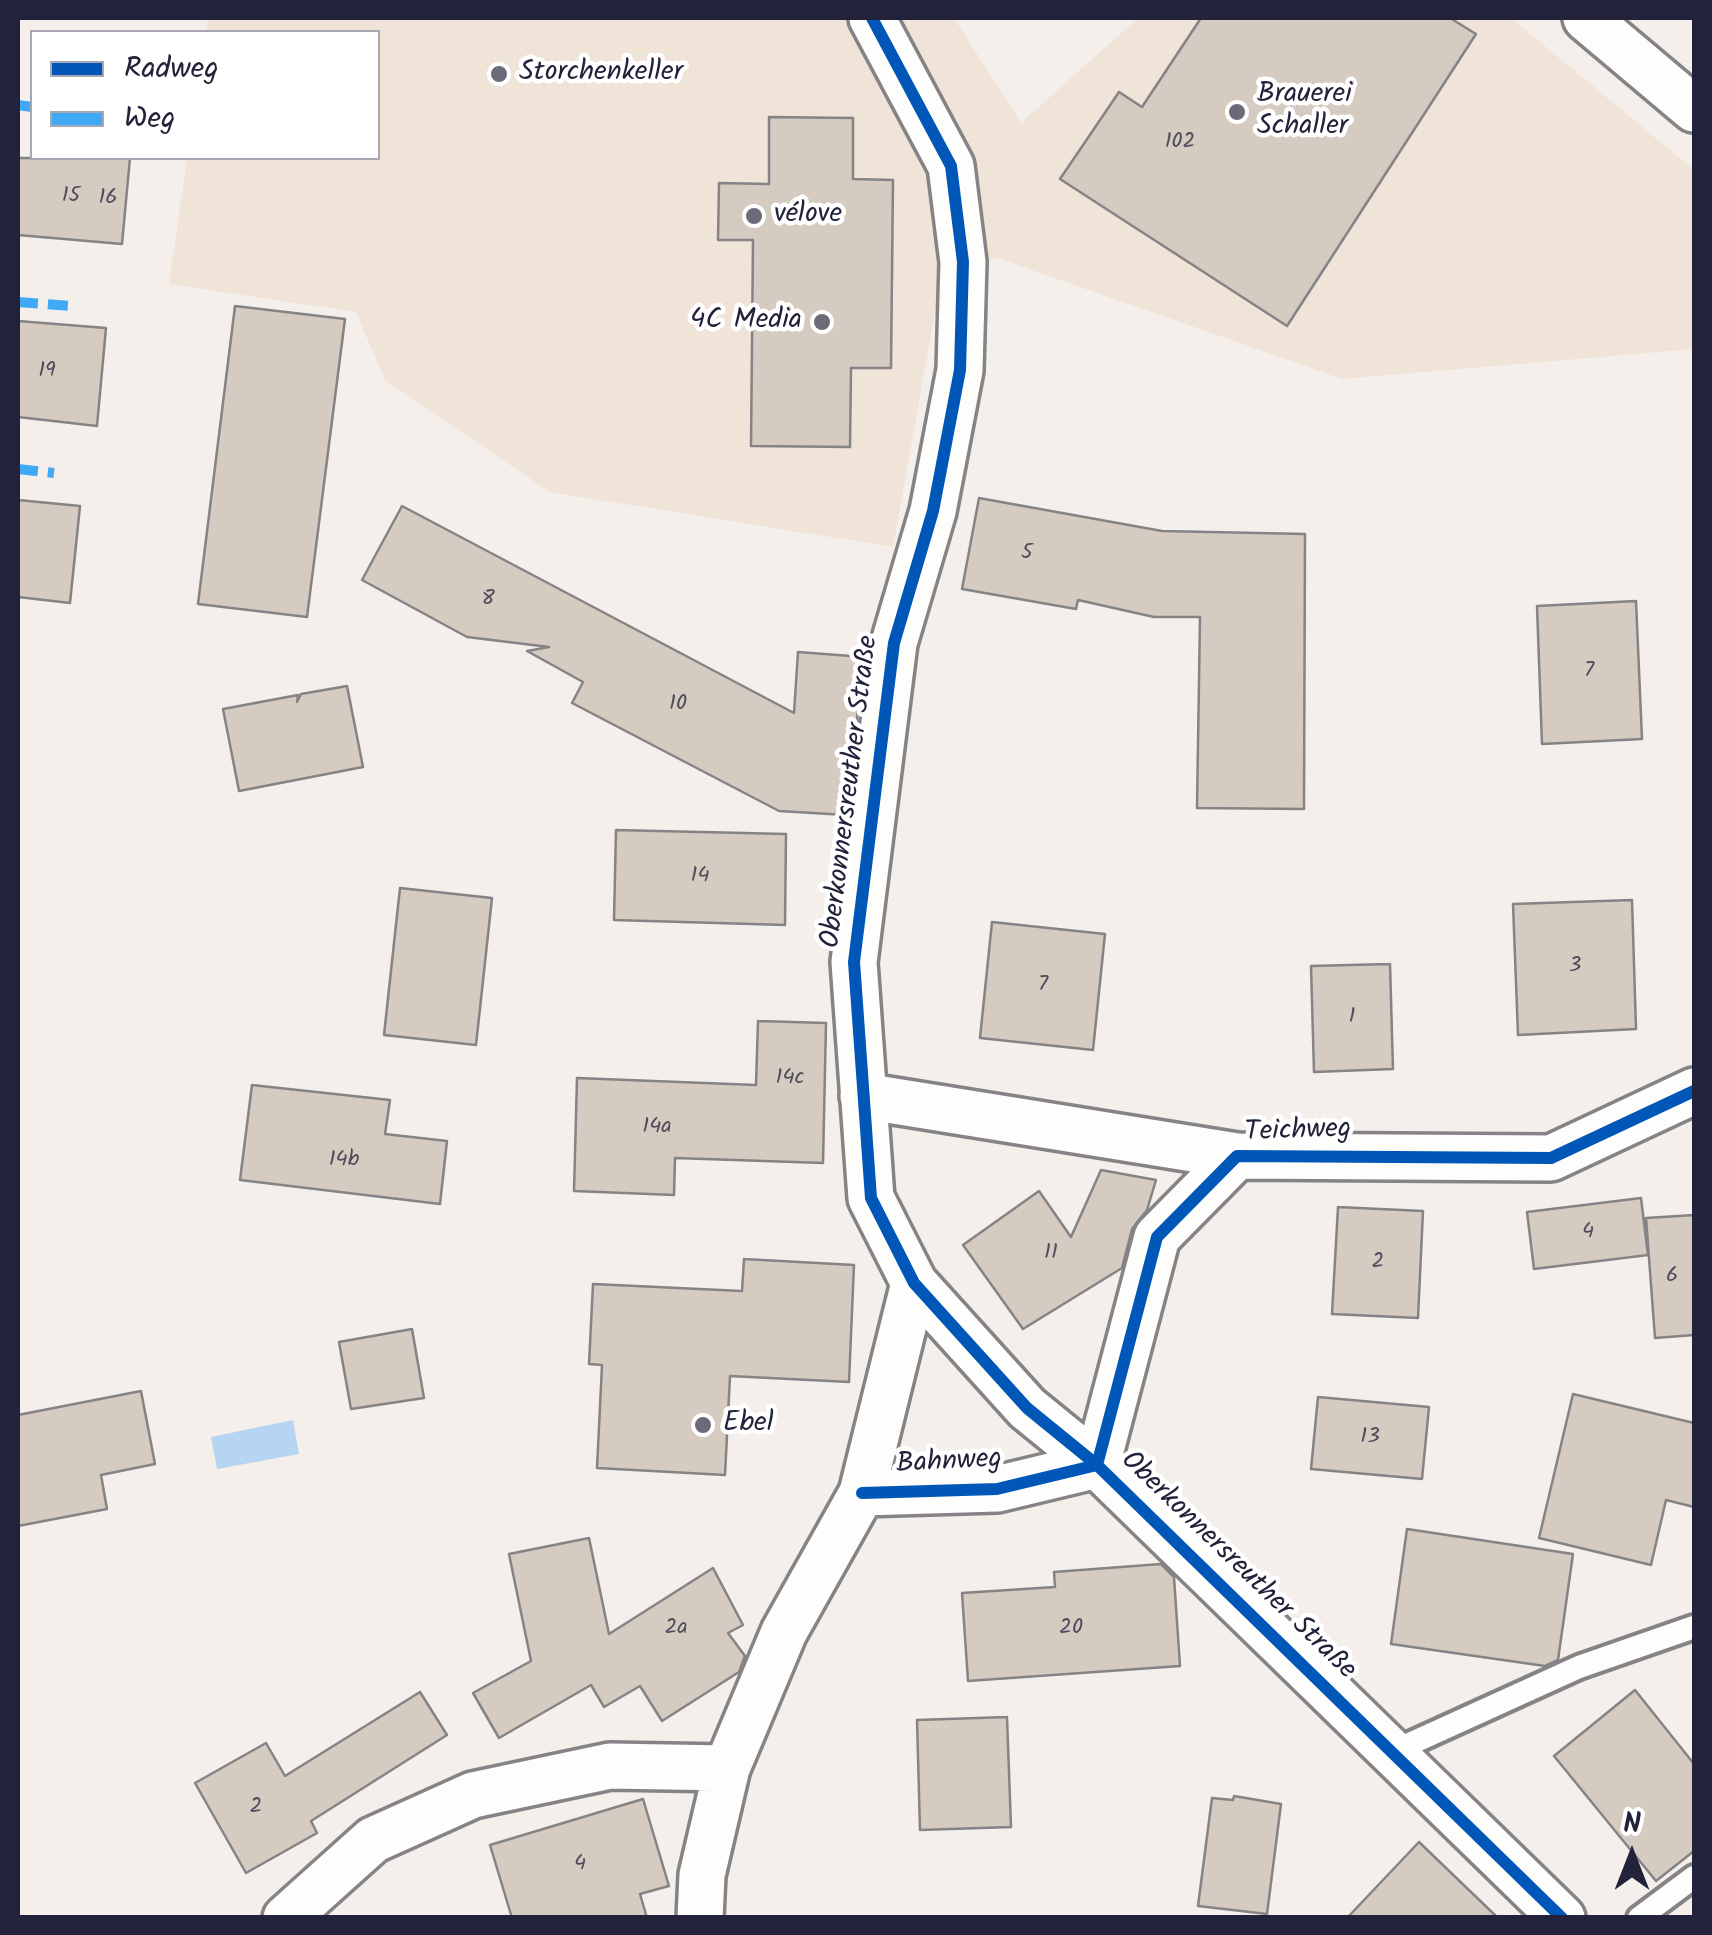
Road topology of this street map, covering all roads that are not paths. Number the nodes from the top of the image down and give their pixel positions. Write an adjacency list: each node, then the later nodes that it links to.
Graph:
1 (872, 18): 5 (street, Oberkonnersreuther Straße)
2 (1586, 18): 3 (street)
3 (1694, 109)
4 (1694, 1092): 6 (street, Teichweg)
5 (863, 1096): 6 (street, Teichweg); 7 (street, Oberkonnersreuther Straße)
6 (1237, 1156): 8 (street, Teichweg)
7 (914, 1283): 8 (street, Oberkonnersreuther Straße); 9 (street)
8 (1097, 1465): 9 (street, Bahnweg); 11 (street, Oberkonnersreuther Straße)
9 (862, 1493): 12 (street, Bahnweg)
10 (1694, 1627): 11 (lane)
11 (1392, 1752): 16 (street, Oberkonnersreuther Straße)
12 (727, 1768): 14 (street); 15 (street, Bahnweg)
13 (1694, 1877): 17 (lane)
14 (286, 1918)
15 (700, 1918)
16 (1562, 1918)
17 (1639, 1918)

